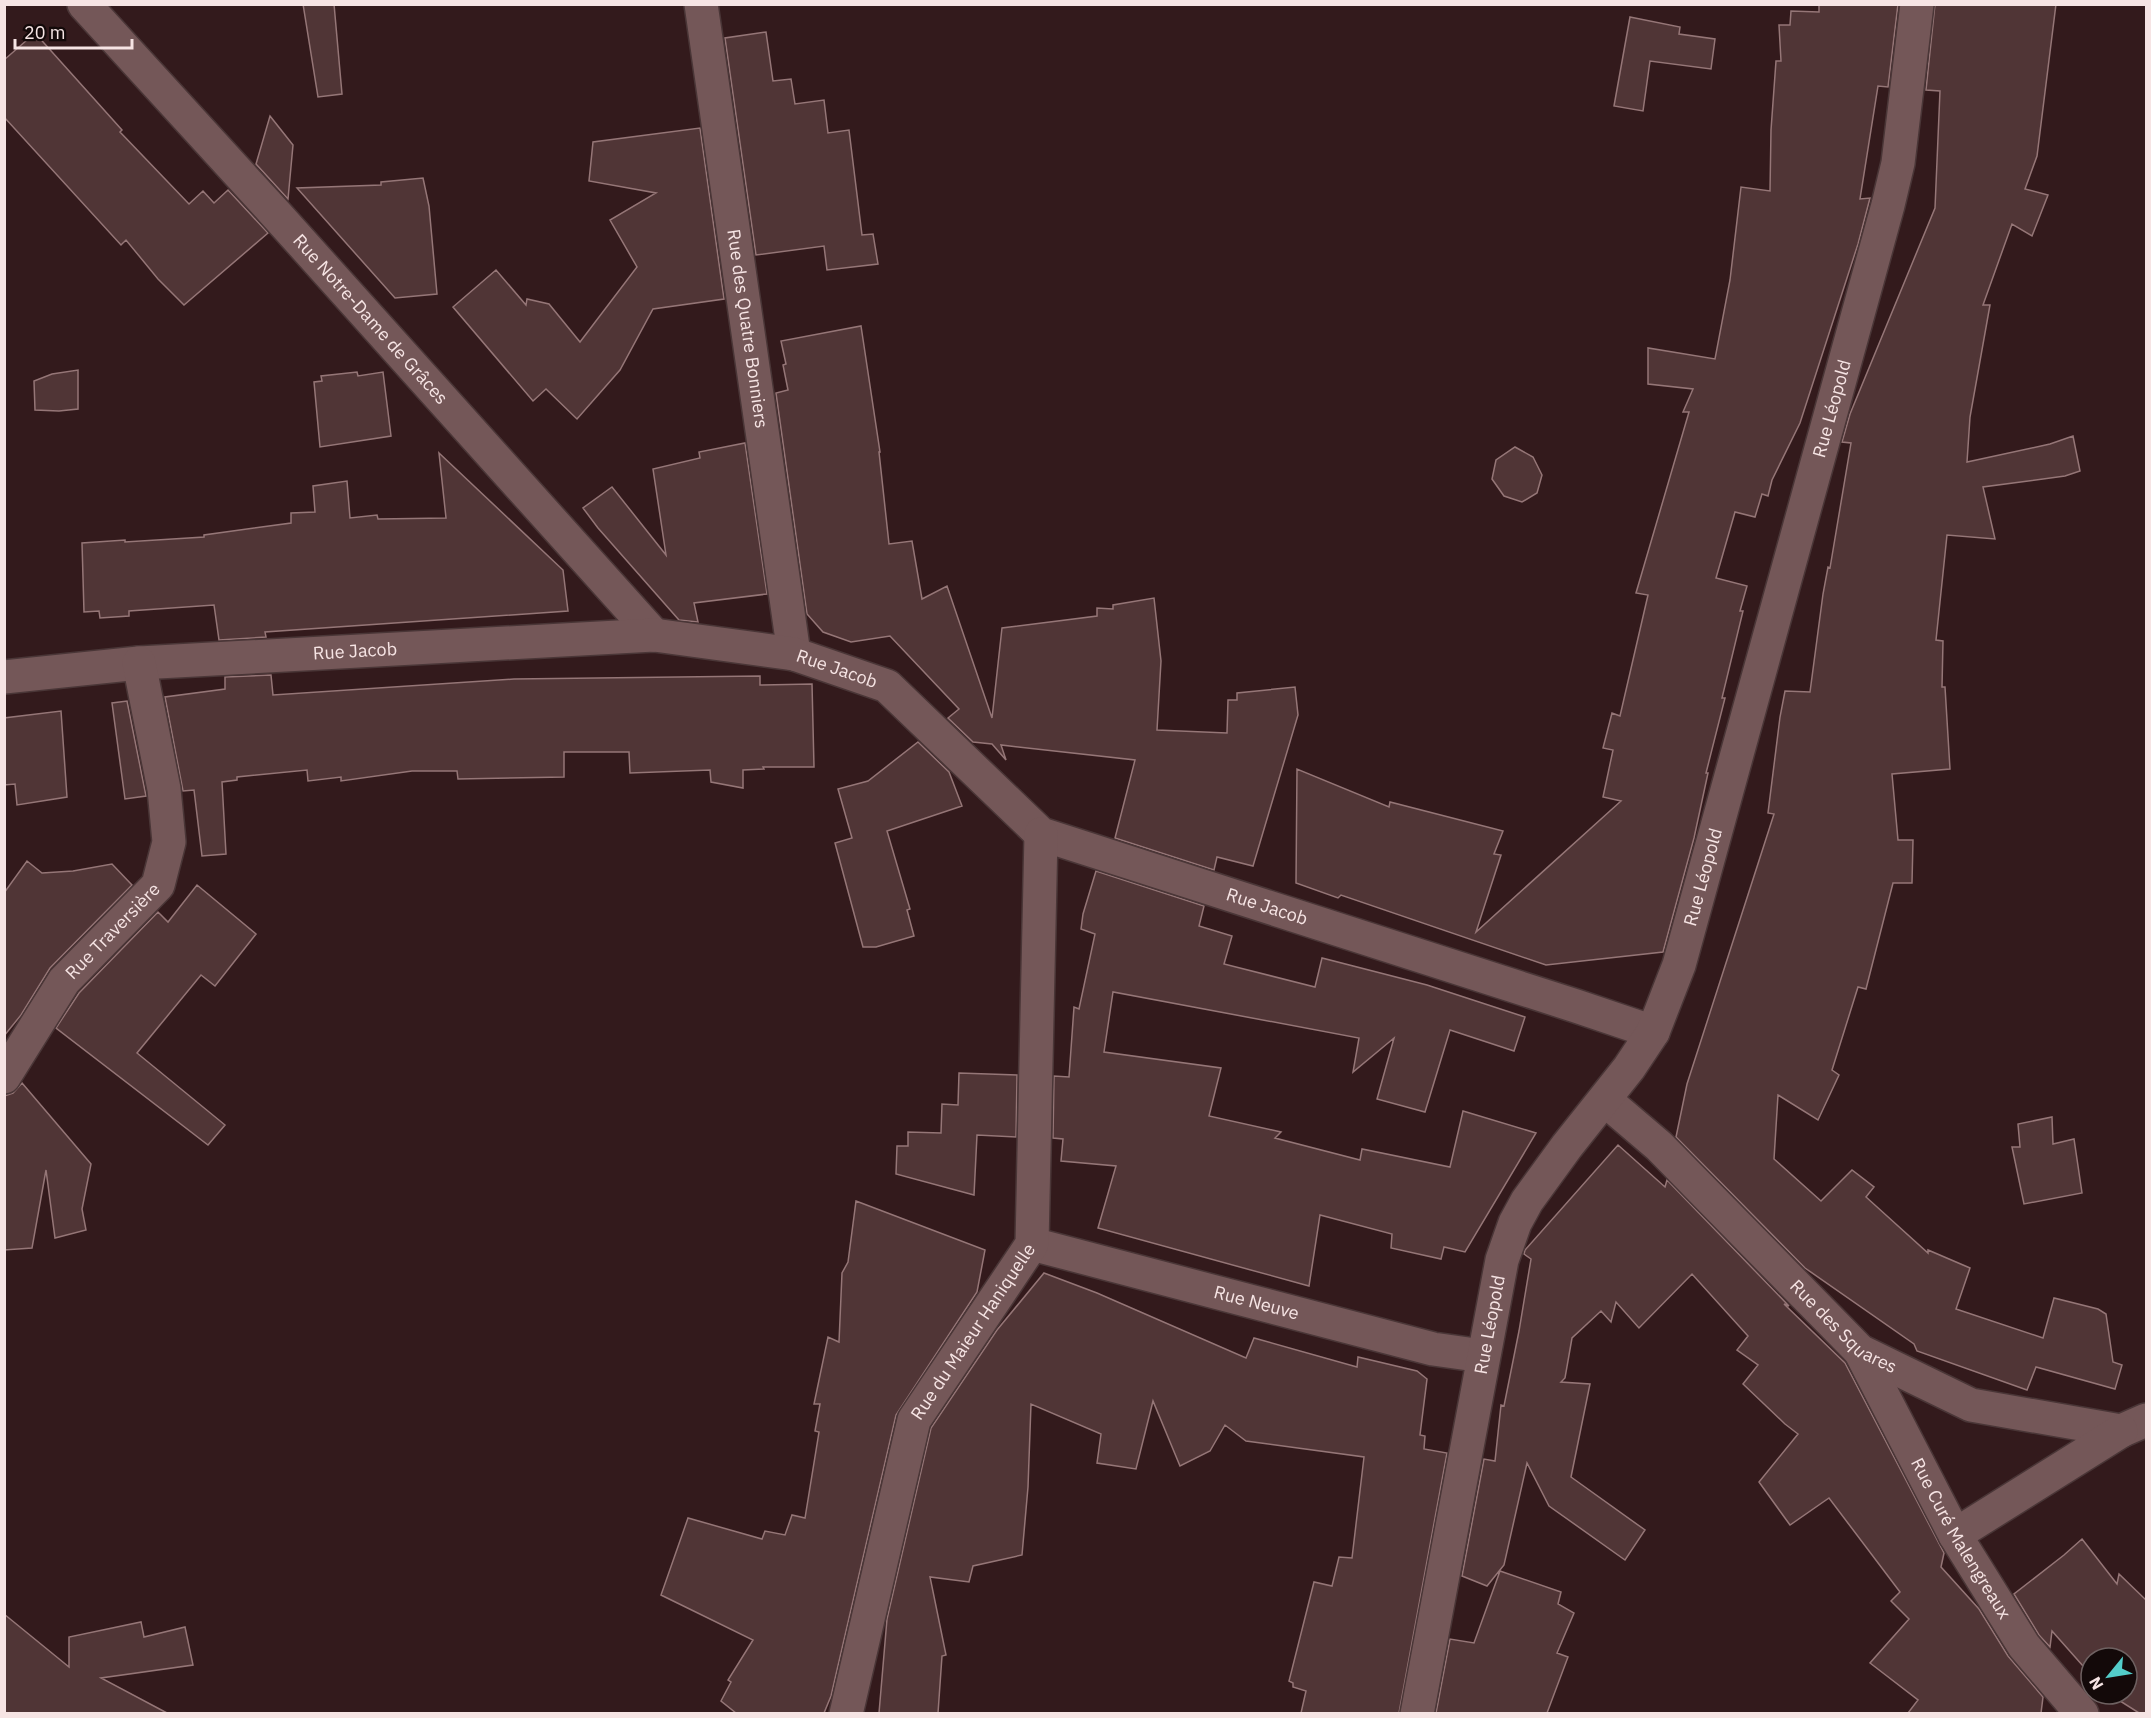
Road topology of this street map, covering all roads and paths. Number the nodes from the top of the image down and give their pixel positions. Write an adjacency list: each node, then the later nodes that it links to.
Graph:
1 (84, 4): 4 (street, Rue Notre-Dame de Grâces)
2 (701, 4): 5 (street, Rue des Quatre Bonniers)
3 (1917, 4): 9 (street, Rue Léopold)
4 (654, 635): 5 (street, Rue Jacob); 6 (street, Rue Jacob)
5 (794, 654): 8 (street, Rue Jacob)
6 (139, 663): 7 (street, Rue Jacob); 10 (street, Rue Traversière)
7 (4, 677)
8 (1041, 834): 9 (street, Rue Jacob); 12 (street, Rue du Maieur Haniquelle)
9 (1653, 1032): 11 (street, Rue Léopold)
10 (4, 1077)
11 (1605, 1100): 13 (street, Rue des Squares); 14 (street, Rue Léopold)
12 (1032, 1244): 14 (street, Rue Neuve); 17 (street, Rue du Maieur Haniquelle)
13 (1860, 1351): 15 (street, Rue des Squares); 16 (street, Rue Curé Malengreaux)
14 (1483, 1356): 18 (street, Rue Léopold)
15 (2134, 1426): 16 (street)
16 (1955, 1535): 19 (street, Rue Curé Malengreaux)
17 (846, 1713)
18 (1417, 1713)
19 (2082, 1713)

